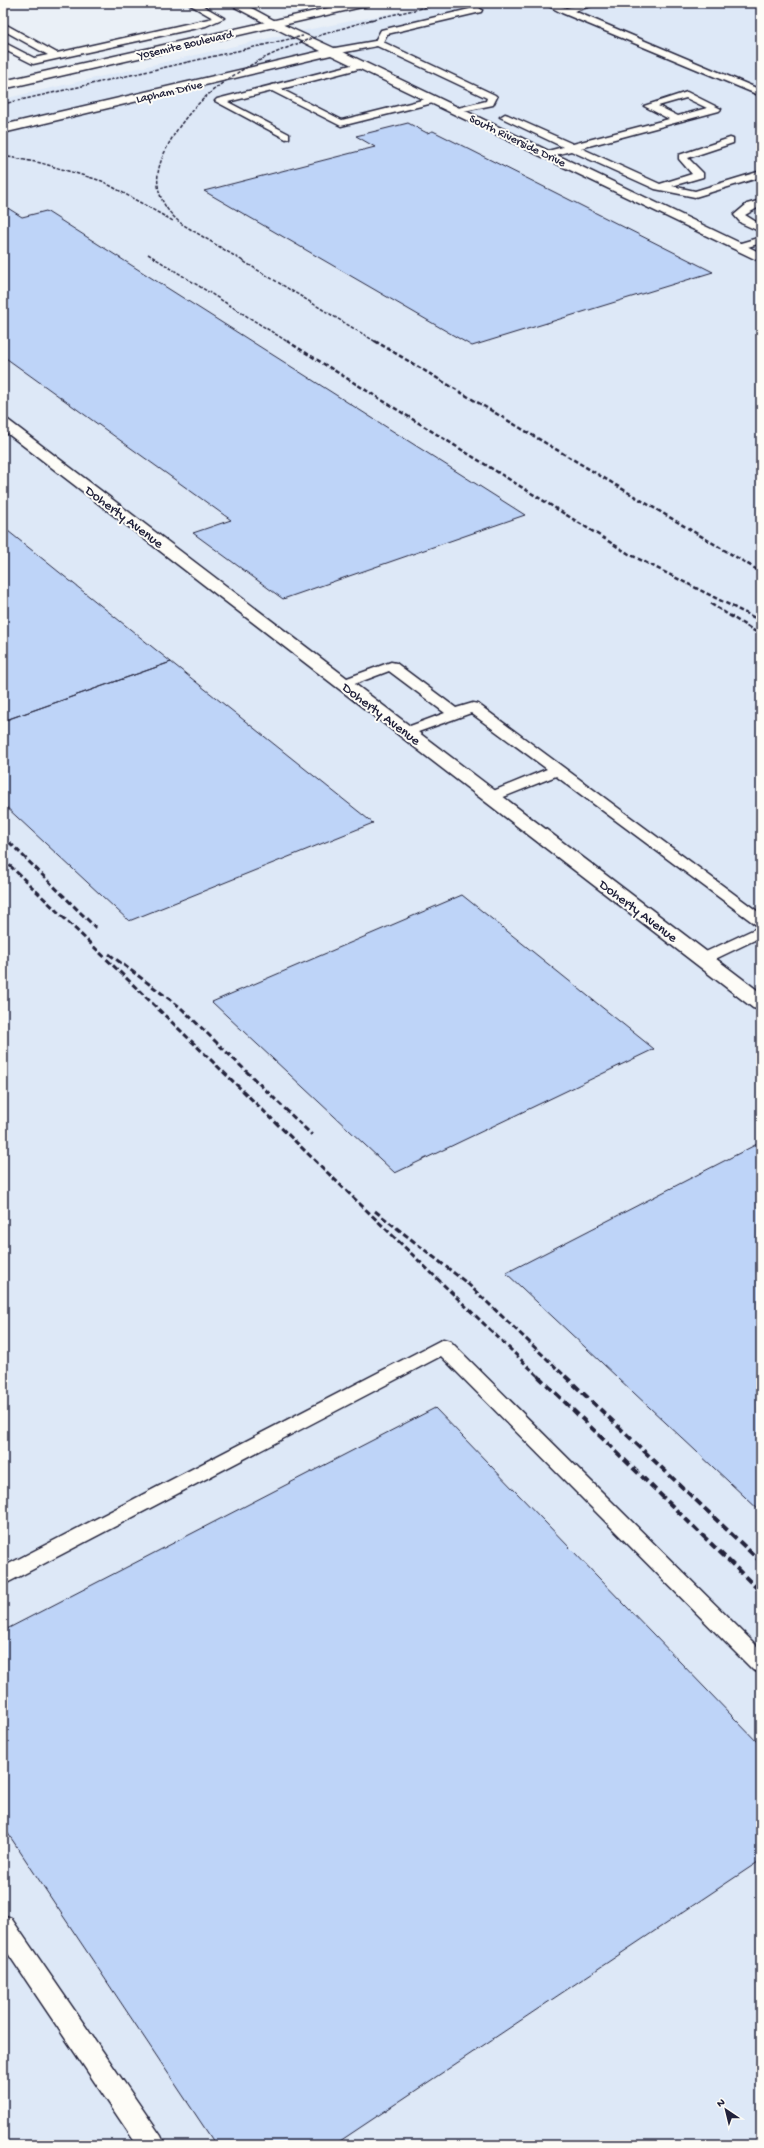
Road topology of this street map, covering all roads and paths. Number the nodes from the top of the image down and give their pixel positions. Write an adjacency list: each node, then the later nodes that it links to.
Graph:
1 (191, 3): 13 (lane)
2 (233, 3): 8 (street, South Riverside Drive)
3 (366, 3): 8 (street, Yosemite Boulevard)
4 (547, 3): 7 (lane)
5 (597, 3): 7 (lane)
6 (478, 10): 10 (lane)
7 (565, 11): 17 (lane)
8 (275, 24): 12 (street, South Riverside Drive); 15 (street, Yosemite Boulevard)
9 (3, 26): 13 (lane)
10 (378, 43): 12 (lane); 19 (lane)
11 (3, 45): 13 (lane)
12 (335, 51): 14 (street, South Riverside Drive); 22 (street, Lapham Drive)
13 (56, 56)
14 (363, 65): 16 (lane); 18 (street, South Riverside Drive)
15 (3, 85)
16 (273, 88): 18 (lane); 23 (lane)
17 (761, 92)
18 (434, 100): 19 (street, South Riverside Drive)
19 (457, 111): 26 (street, South Riverside Drive)
20 (505, 117): 25 (lane)
21 (677, 119): 21 (lane); 25 (lane)
22 (3, 129)
23 (286, 136)
24 (730, 140): 28 (lane)
25 (571, 148): 26 (lane); 28 (lane)
26 (547, 154): 32 (street, South Riverside Drive)
27 (761, 174): 28 (lane)
28 (659, 187)
29 (761, 203): 30 (lane)
30 (761, 229)
31 (761, 240): 32 (lane)
32 (738, 247): 33 (street, South Riverside Drive)
33 (761, 258)
34 (3, 423): 35 (street, Doherty Avenue)
35 (344, 684): 36 (lane); 37 (street, Doherty Avenue)
36 (455, 714): 37 (lane); 38 (lane)
37 (407, 732): 39 (street, Doherty Avenue)
38 (558, 770): 39 (lane); 40 (lane)
39 (491, 796): 42 (street, Doherty Avenue)
40 (761, 920)
41 (761, 931): 42 (lane)
42 (703, 959): 43 (street, Doherty Avenue)
43 (761, 1003)
44 (3, 1577): 45 (lane)
45 (761, 1664)
46 (3, 1926): 47 (lane)
47 (152, 2145)

